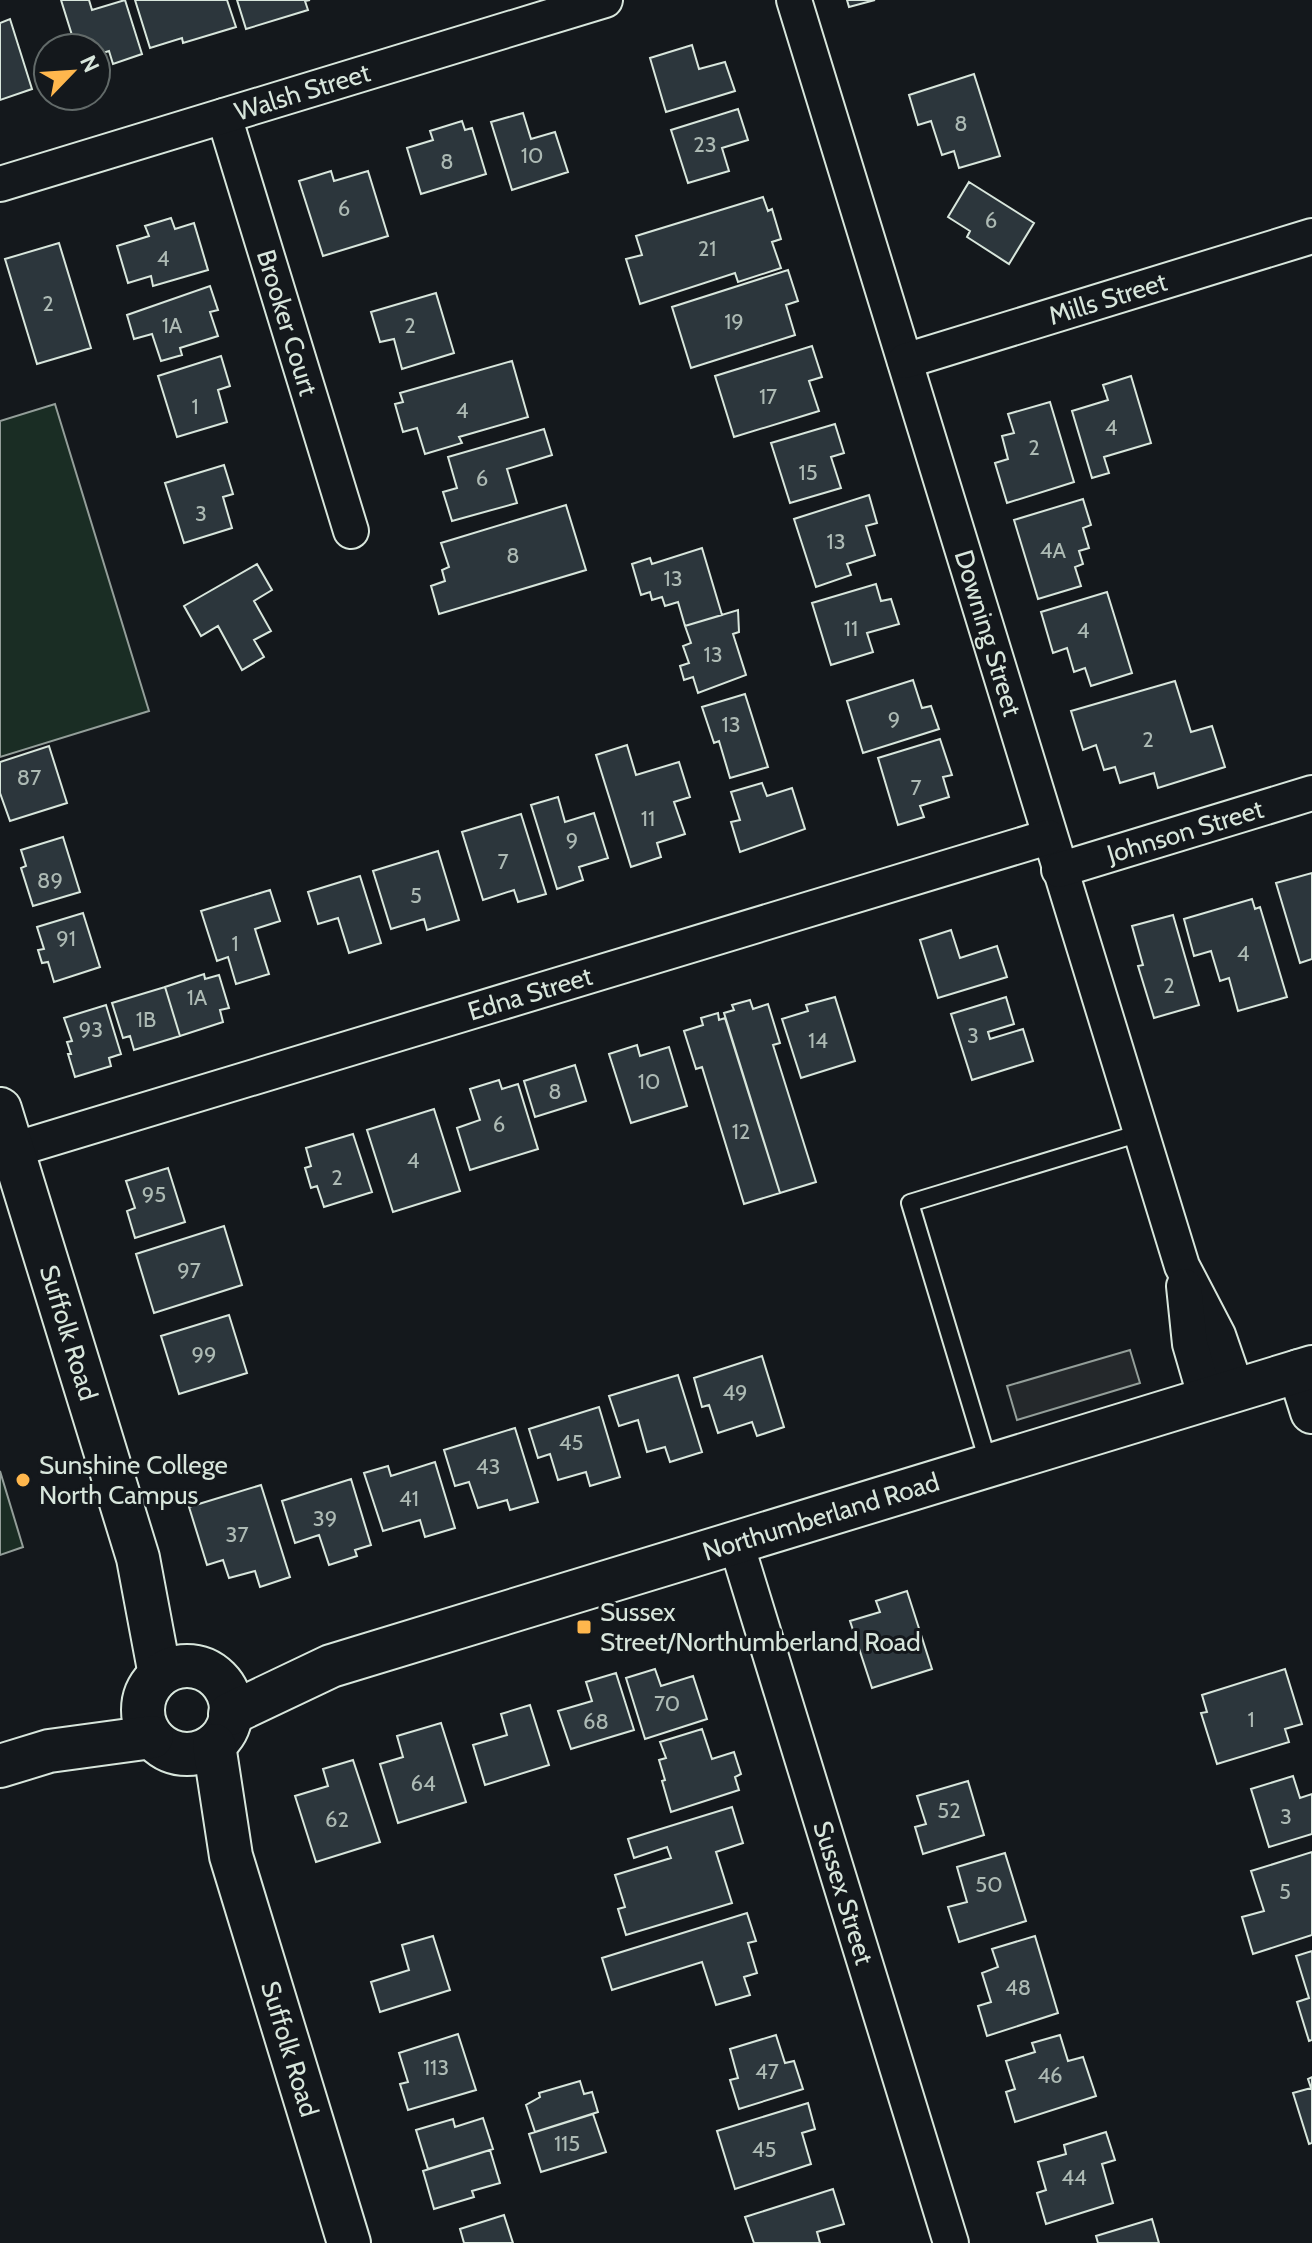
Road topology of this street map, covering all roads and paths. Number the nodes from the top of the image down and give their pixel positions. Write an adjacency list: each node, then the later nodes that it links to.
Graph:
1 (605, 0): 3 (street, Walsh Street)
2 (794, 0): 6 (street, Downing Street)
3 (224, 116): 4 (street, Walsh Street); 7 (street, Brooker Court)
4 (0, 184)
5 (1312, 236): 6 (street, Mills Street)
6 (905, 361): 9 (street, Downing Street)
7 (351, 531)
8 (1312, 793): 10 (street, Johnson Street)
9 (1048, 837): 10 (street, Downing Street); 13 (street, Edna Street)
10 (1059, 870): 12 (street, Downing Street)
11 (0, 1109): 13 (street, Suffolk Road)
12 (1140, 1133): 15 (street, Downing Street); 17 (lane)
13 (13, 1150): 19 (street, Suffolk Road)
14 (1306, 1369): 15 (street, Northumberland Road); 16 (street)
15 (1221, 1395): 17 (street, Northumberland Road)
16 (1312, 1412)
17 (989, 1465): 18 (street, Northumberland Road)
18 (736, 1543): 19 (street, Northumberland Road); 22 (street, Sussex Street)
19 (186, 1709): 20 (street, Northumberland Road); 21 (street, Suffolk Road)
20 (0, 1766)
21 (349, 2243)
22 (951, 2243)

